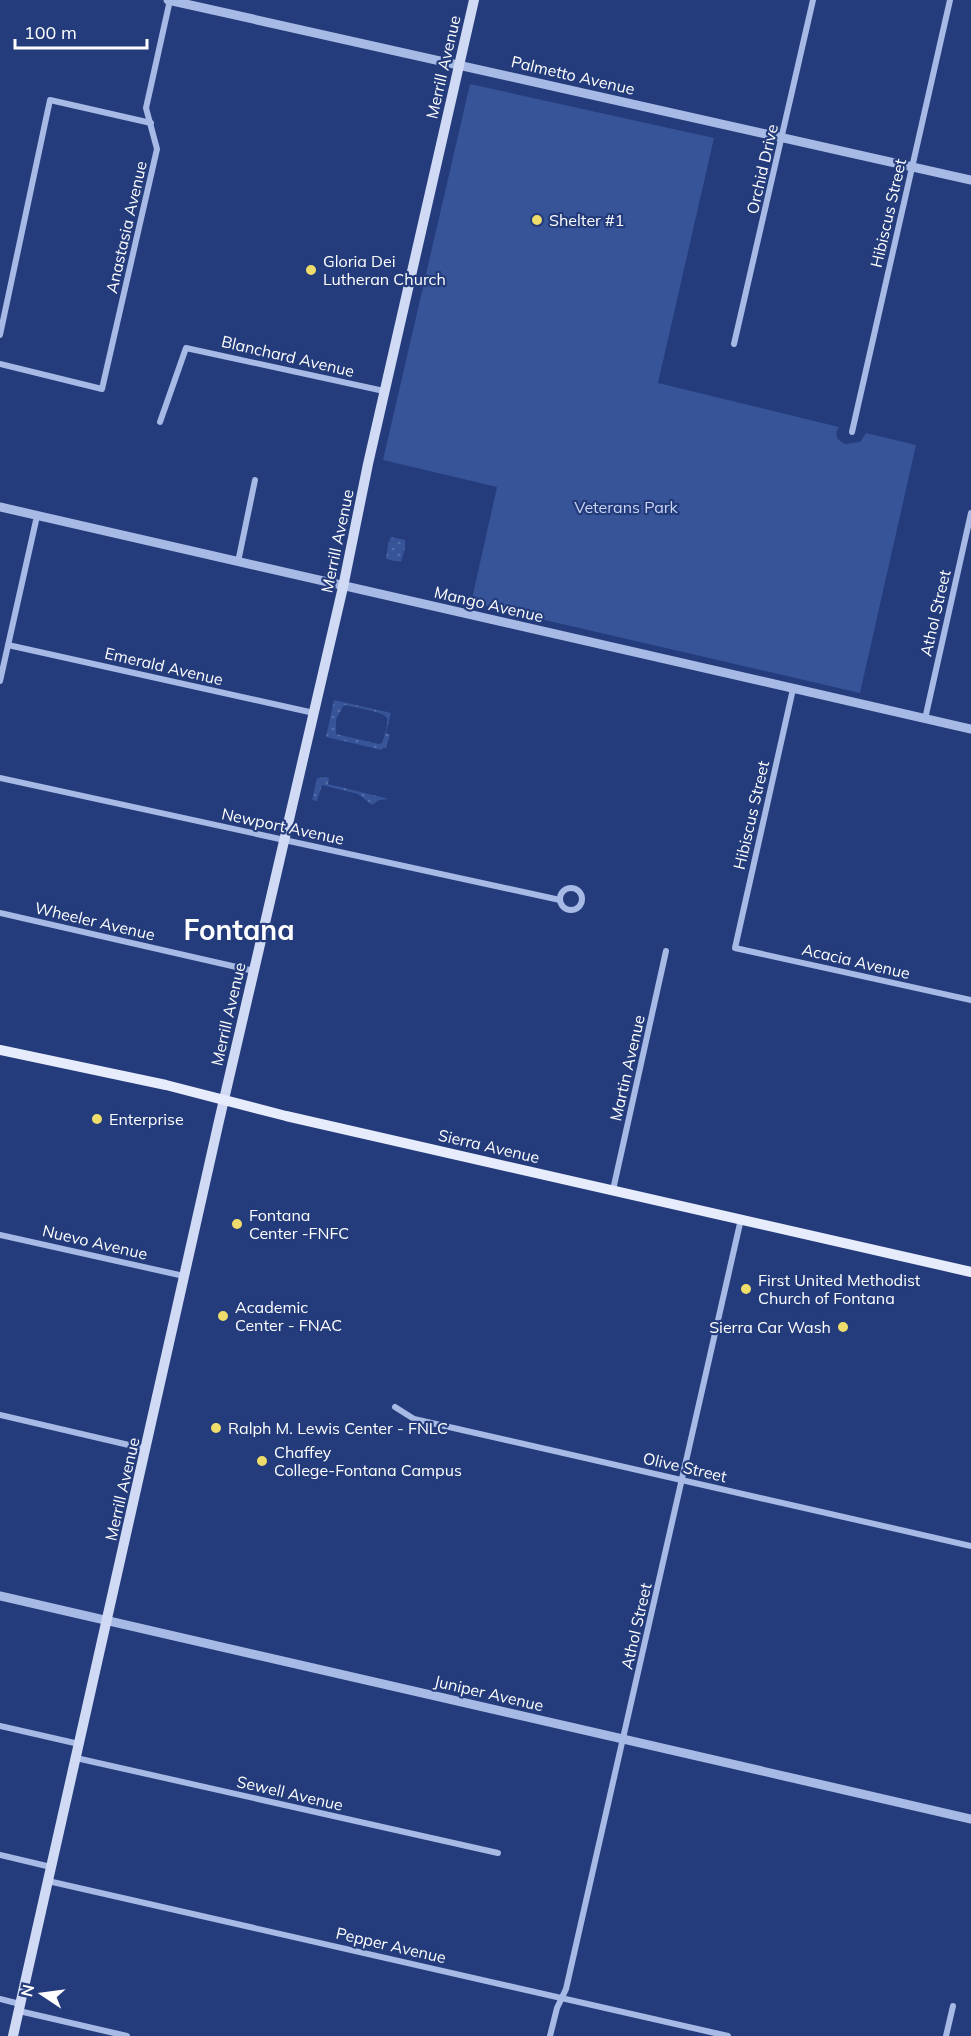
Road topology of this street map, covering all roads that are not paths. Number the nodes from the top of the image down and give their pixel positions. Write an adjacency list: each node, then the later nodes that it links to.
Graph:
1 (169, 0): 5 (street, Palmetto Avenue); 7 (street, Anastasia Avenue)
2 (474, 0): 6 (main road, Merrill Avenue)
3 (813, 0): 8 (street, Orchid Drive)
4 (950, 0): 9 (street, Hibiscus Street)
5 (194, 3): 6 (street, Palmetto Avenue)
6 (459, 64): 8 (street, Palmetto Avenue); 14 (main road, Merrill Avenue)
7 (151, 123): 11 (street); 13 (street, Anastasia Avenue)
8 (783, 138): 9 (street, Palmetto Avenue); 12 (street, Orchid Drive)
9 (913, 166): 10 (street, Palmetto Avenue); 16 (street, Hibiscus Street)
10 (971, 180)
11 (0, 335)
12 (734, 344)
13 (0, 364)
14 (384, 391): 15 (street, Blanchard Avenue); 22 (main road, Merrill Avenue)
15 (160, 422)
16 (852, 432)
17 (255, 480): 21 (street)
18 (0, 507): 20 (street, Mango Avenue)
19 (971, 513): 27 (street, Athol Street)
20 (37, 516): 21 (street, Mango Avenue); 23 (street)
21 (238, 562): 22 (street, Mango Avenue)
22 (343, 587): 25 (street, Mango Avenue); 26 (main road, Merrill Avenue)
23 (8, 645): 24 (street); 26 (street, Emerald Avenue)
24 (0, 681)
25 (793, 689): 27 (street, Mango Avenue); 33 (street, Hibiscus Street)
26 (314, 713): 30 (main road, Merrill Avenue)
27 (925, 719): 28 (street, Mango Avenue)
28 (971, 729)
29 (0, 778): 30 (street, Newport Avenue)
30 (284, 841): 31 (street, Newport Avenue); 35 (main road, Merrill Avenue)
31 (560, 900)
32 (0, 913): 35 (street, Wheeler Avenue)
33 (735, 948): 36 (street, Acacia Avenue)
34 (666, 951): 39 (street, Martin Avenue)
35 (254, 971): 38 (main road, Merrill Avenue)
36 (971, 1000)
37 (0, 1050): 38 (main road, Sierra Avenue)
38 (224, 1100): 39 (main road, Sierra Avenue); 43 (main road, Merrill Avenue)
39 (613, 1190): 40 (main road, Sierra Avenue)
40 (741, 1219): 42 (main road, Sierra Avenue); 47 (street, Athol Street)
41 (0, 1235): 43 (street, Nuevo Avenue)
42 (971, 1272)
43 (184, 1276): 46 (main road, Merrill Avenue)
44 (394, 1407): 47 (street, Olive Street)
45 (0, 1415): 46 (street)
46 (146, 1449): 50 (main road, Merrill Avenue)
47 (682, 1480): 48 (street, Olive Street); 52 (street, Athol Street)
48 (971, 1546)
49 (0, 1596): 50 (street, Juniper Avenue)
50 (107, 1622): 52 (street, Juniper Avenue); 53 (main road, Merrill Avenue)
51 (0, 1726): 53 (street)
52 (624, 1739): 55 (street, Juniper Avenue); 60 (street, Athol Street)
53 (79, 1744): 54 (main road, Merrill Avenue)
54 (76, 1758): 56 (street, Sewell Avenue); 58 (main road, Merrill Avenue)
55 (971, 1819)
56 (498, 1854)
57 (0, 1855): 58 (street)
58 (51, 1867): 59 (main road, Merrill Avenue)
59 (48, 1881): 60 (street, Pepper Avenue); 63 (main road, Merrill Avenue)
60 (561, 1998): 66 (street, Athol Street); 67 (street, Pepper Avenue)
61 (0, 1999): 63 (street)
62 (953, 2006): 68 (street)
63 (19, 2007): 64 (main road, Merrill Avenue); 65 (street)
64 (13, 2036)
65 (127, 2036)
66 (550, 2036)
67 (728, 2036)
68 (946, 2036)

